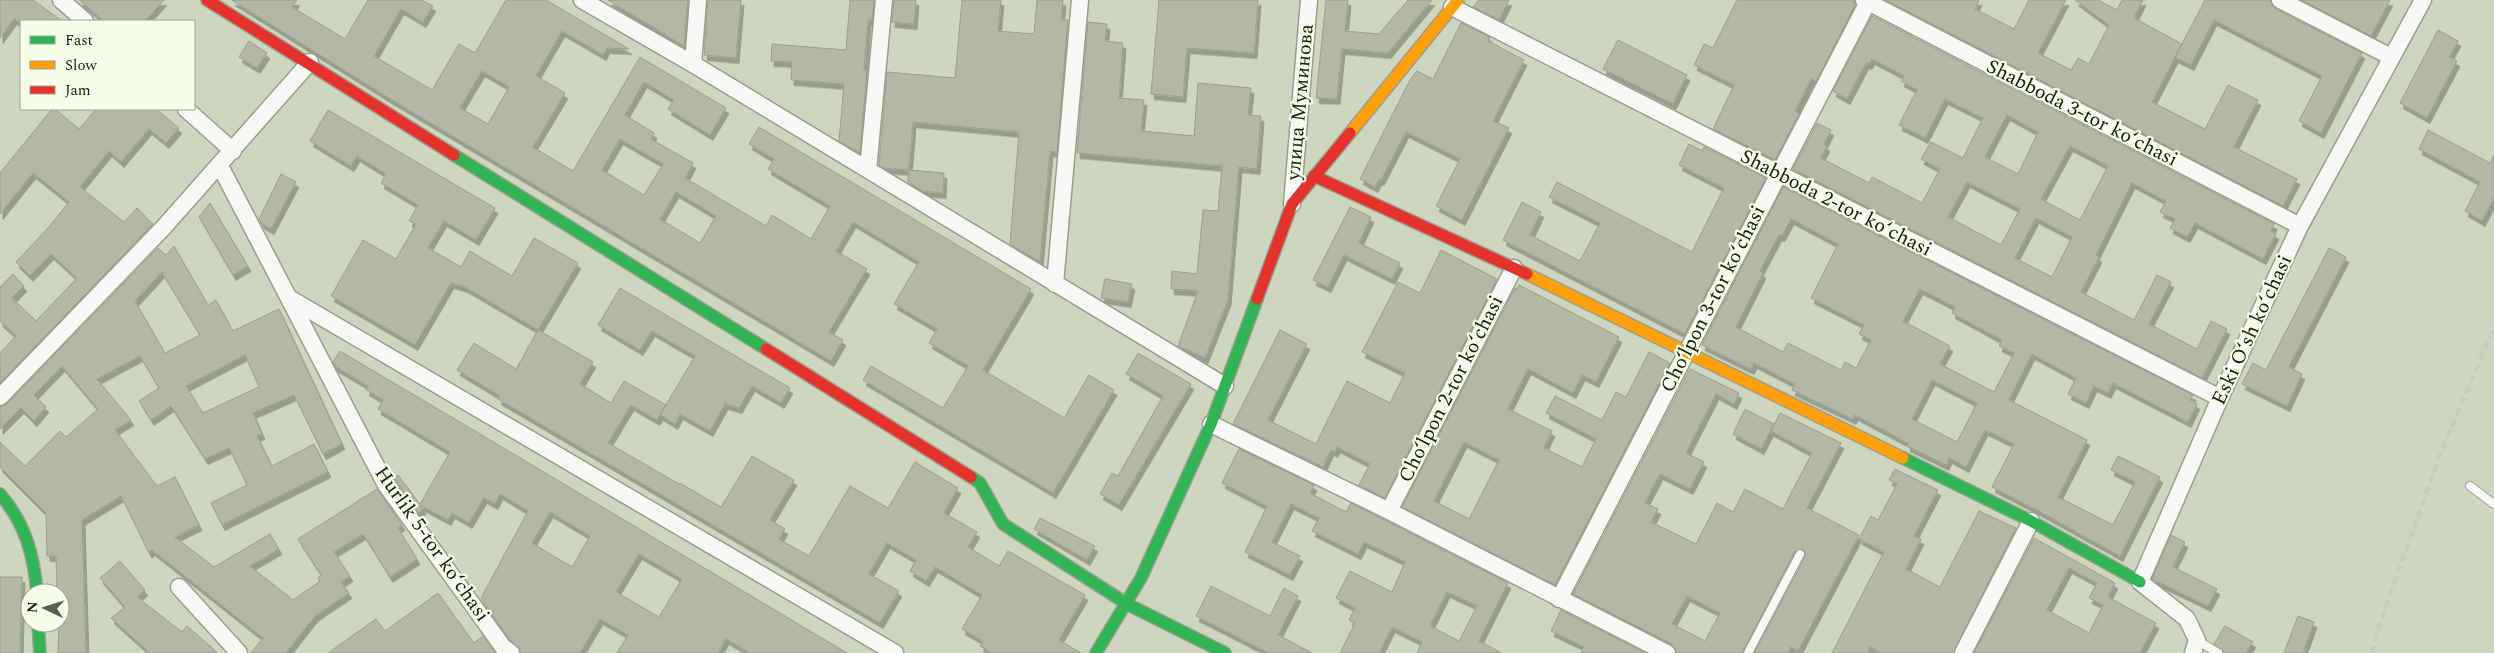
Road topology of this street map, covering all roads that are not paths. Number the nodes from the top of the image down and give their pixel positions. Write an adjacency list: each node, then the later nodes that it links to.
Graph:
1 (61, 0): 12 (street)
2 (207, 0): 14 (street)
3 (582, 0): 15 (street)
4 (698, 0): 15 (street)
5 (884, 0): 19 (street)
6 (1080, 0): 25 (street)
7 (1309, 0): 22 (street, улица Муминова)
8 (2280, 0): 13 (street)
9 (2423, 0): 13 (street, Eski Oʻsh koʻchasi)
10 (1867, 1): 20 (street, Cho‘lpon 3-tor koʻchasi); 23 (street, Shabboda 3-tor koʻchasi)
11 (1455, 3): 20 (street, Shabboda 2-tor koʻchasi); 21 (street)
12 (84, 20)
13 (2391, 57): 23 (street, Eski Oʻsh koʻchasi)
14 (310, 62): 17 (street); 42 (street)
15 (693, 64): 19 (street)
16 (187, 110): 17 (street)
17 (233, 151): 18 (street)
18 (220, 166): 26 (street, Hurlik 5-tor koʻchasi); 29 (street)
19 (868, 170): 25 (street)
20 (1778, 173): 27 (street, Cho‘lpon 3-tor koʻchasi); 30 (street, Shabboda 2-tor koʻchasi)
21 (1314, 176): 22 (street); 24 (street)
22 (1292, 204): 28 (street)
23 (2300, 226): 30 (street, Eski Oʻsh koʻchasi)
24 (1514, 268): 27 (street); 35 (street, Cho‘lpon 2-tor koʻchasi)
25 (1055, 284): 28 (street)
26 (289, 298): 47 (street, Hurlik 5-tor koʻchasi); 48 (street)
27 (1686, 352): 36 (street); 41 (street, Cho‘lpon 3-tor koʻchasi)
28 (1225, 386): 31 (street)
29 (0, 397)
30 (2220, 398): 38 (street, Eski Oʻsh koʻchasi)
31 (1211, 424): 35 (street); 42 (street)
32 (2470, 486): 34 (lane)
33 (0, 494): 39 (street)
34 (2494, 504)
35 (1389, 511): 41 (street)
36 (2031, 521): 38 (street); 53 (street)
37 (1800, 554): 52 (lane)
38 (2140, 582): 44 (street)
39 (37, 583)
40 (179, 587): 46 (street)
41 (1559, 599): 51 (street)
42 (1127, 604): 49 (street); 50 (street)
43 (39, 633): 45 (street)
44 (2195, 647): 54 (lane)
45 (40, 653)
46 (239, 653)
47 (511, 653)
48 (895, 653)
49 (1096, 653)
50 (1226, 653)
51 (1667, 653)
52 (1748, 653)
53 (1963, 653)
54 (2218, 653)

